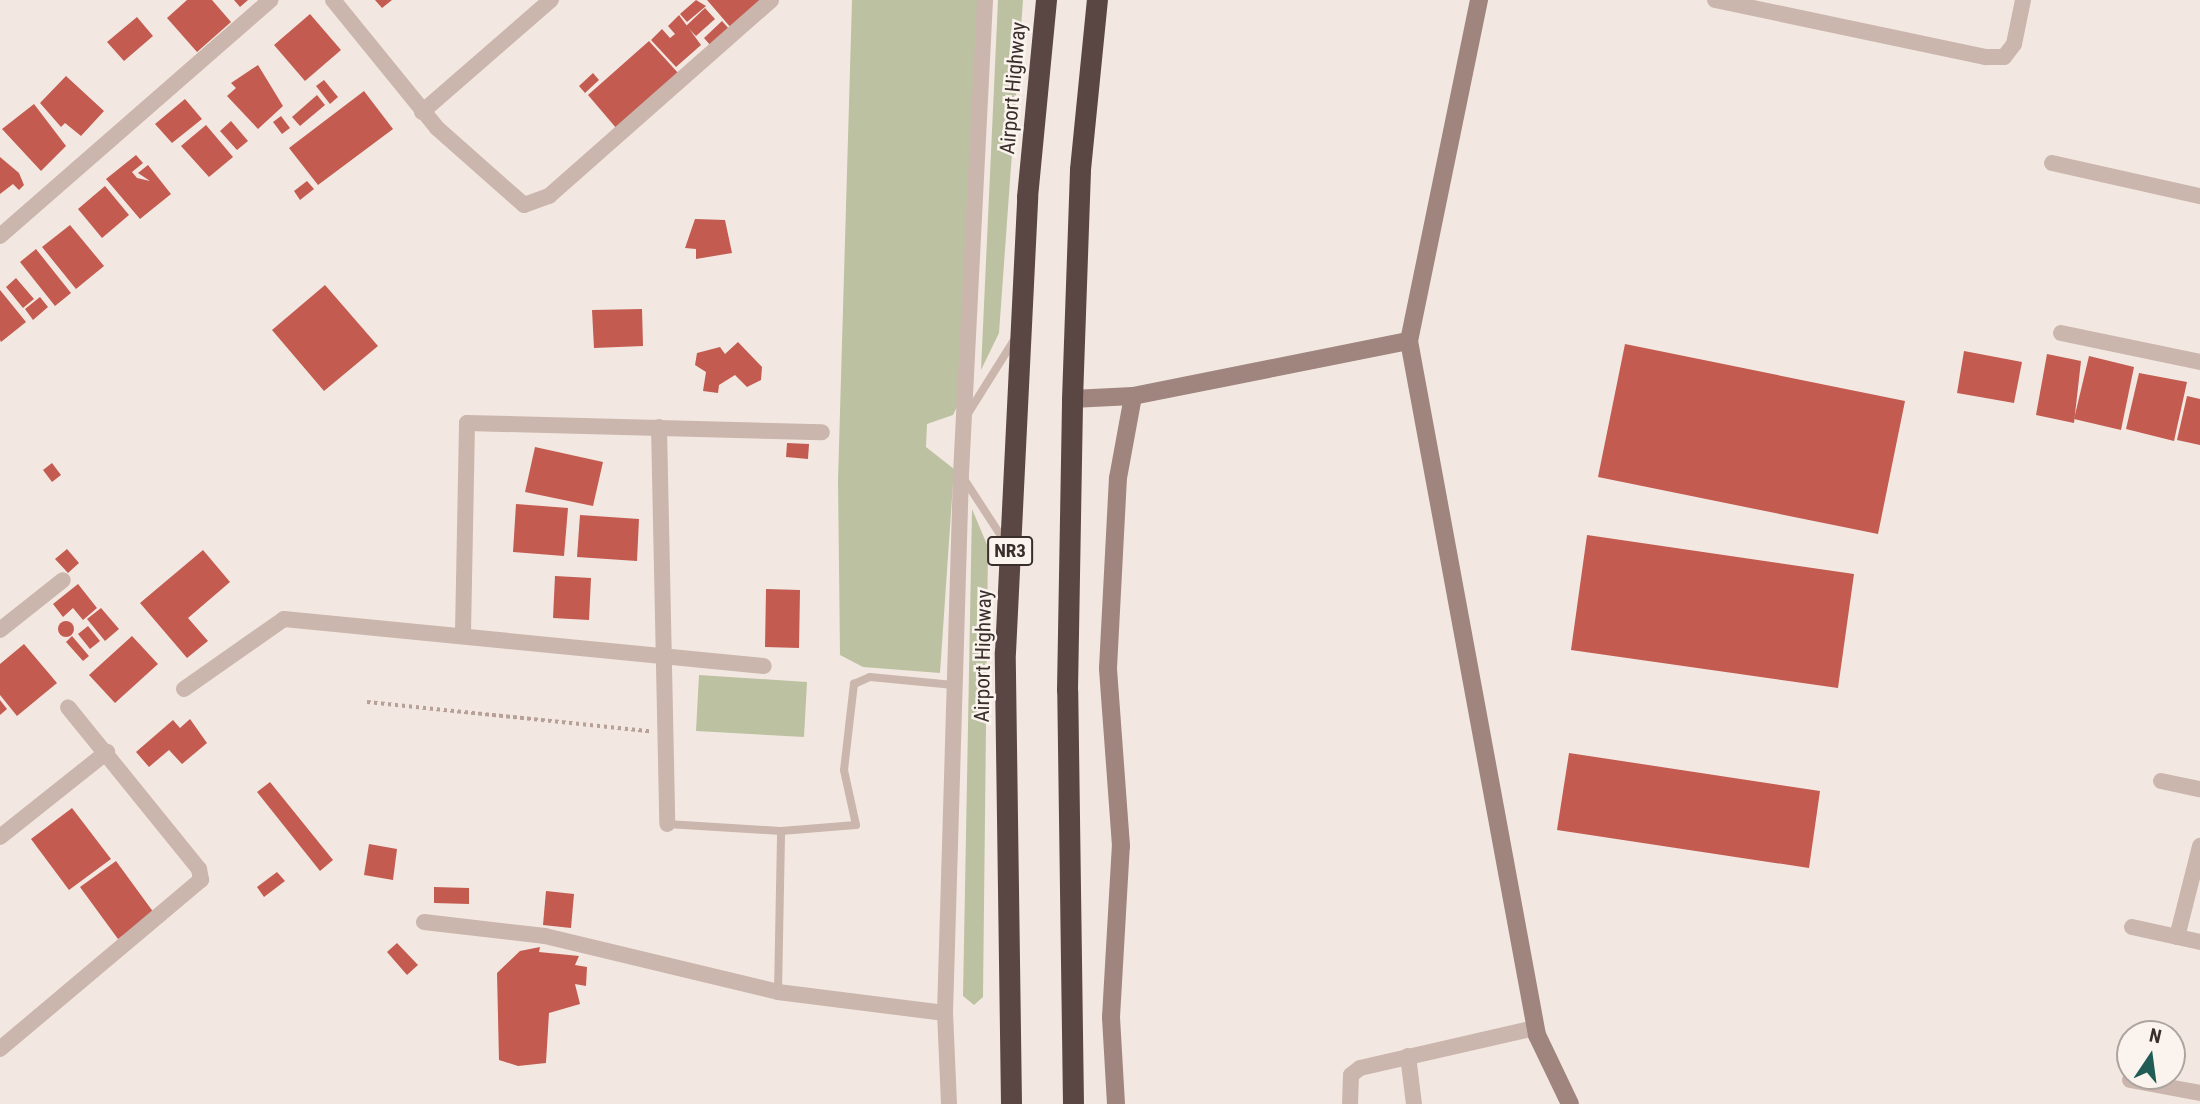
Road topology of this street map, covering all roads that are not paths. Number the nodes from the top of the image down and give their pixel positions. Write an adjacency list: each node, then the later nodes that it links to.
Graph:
1 (271, 0): 14 (street)
2 (333, 0): 11 (street)
3 (551, 0): 11 (street)
4 (771, 0): 11 (street)
5 (985, 0): 21 (street)
6 (1046, 0): 15 (highway, Airport Highway / NR3)
7 (1097, 0): 20 (highway)
8 (1479, 0): 17 (street)
9 (1714, 0): 10 (street)
10 (2023, 0)
11 (422, 112)
12 (2052, 163): 13 (street)
13 (2200, 196)
14 (0, 236)
15 (1021, 328): 21 (lane); 25 (highway, Airport Highway / NR3)
16 (2061, 333): 18 (street)
17 (1409, 341): 19 (street); 47 (street)
18 (2200, 362)
19 (1133, 396): 20 (street); 53 (street)
20 (1072, 399): 52 (highway)
21 (966, 416): 24 (street)
22 (659, 427): 23 (street); 28 (street); 29 (street)
23 (822, 432)
24 (961, 474): 25 (lane); 31 (street)
25 (1010, 550): 51 (highway, Airport Highway / NR3)
26 (63, 580): 27 (street)
27 (0, 630)
28 (463, 633): 29 (street); 32 (street)
29 (663, 654): 30 (street); 37 (street)
30 (764, 666)
31 (954, 685): 38 (lane); 46 (street)
32 (184, 689)
33 (68, 706): 34 (street)
34 (107, 752): 39 (street); 48 (street)
35 (2161, 781): 36 (street)
36 (2200, 789)
37 (667, 824): 38 (lane)
38 (781, 831): 45 (lane)
39 (0, 836)
40 (2200, 846): 43 (street)
41 (424, 922): 45 (street)
42 (2132, 927): 43 (street)
43 (2177, 937): 44 (street)
44 (2200, 942)
45 (778, 992): 46 (street)
46 (945, 1013): 50 (street)
47 (1535, 1028): 49 (street); 56 (street)
48 (0, 1049)
49 (1408, 1056): 54 (street); 55 (street)
50 (948, 1104)
51 (1011, 1104)
52 (1073, 1104)
53 (1116, 1104)
54 (1350, 1104)
55 (1414, 1104)
56 (1570, 1104)

